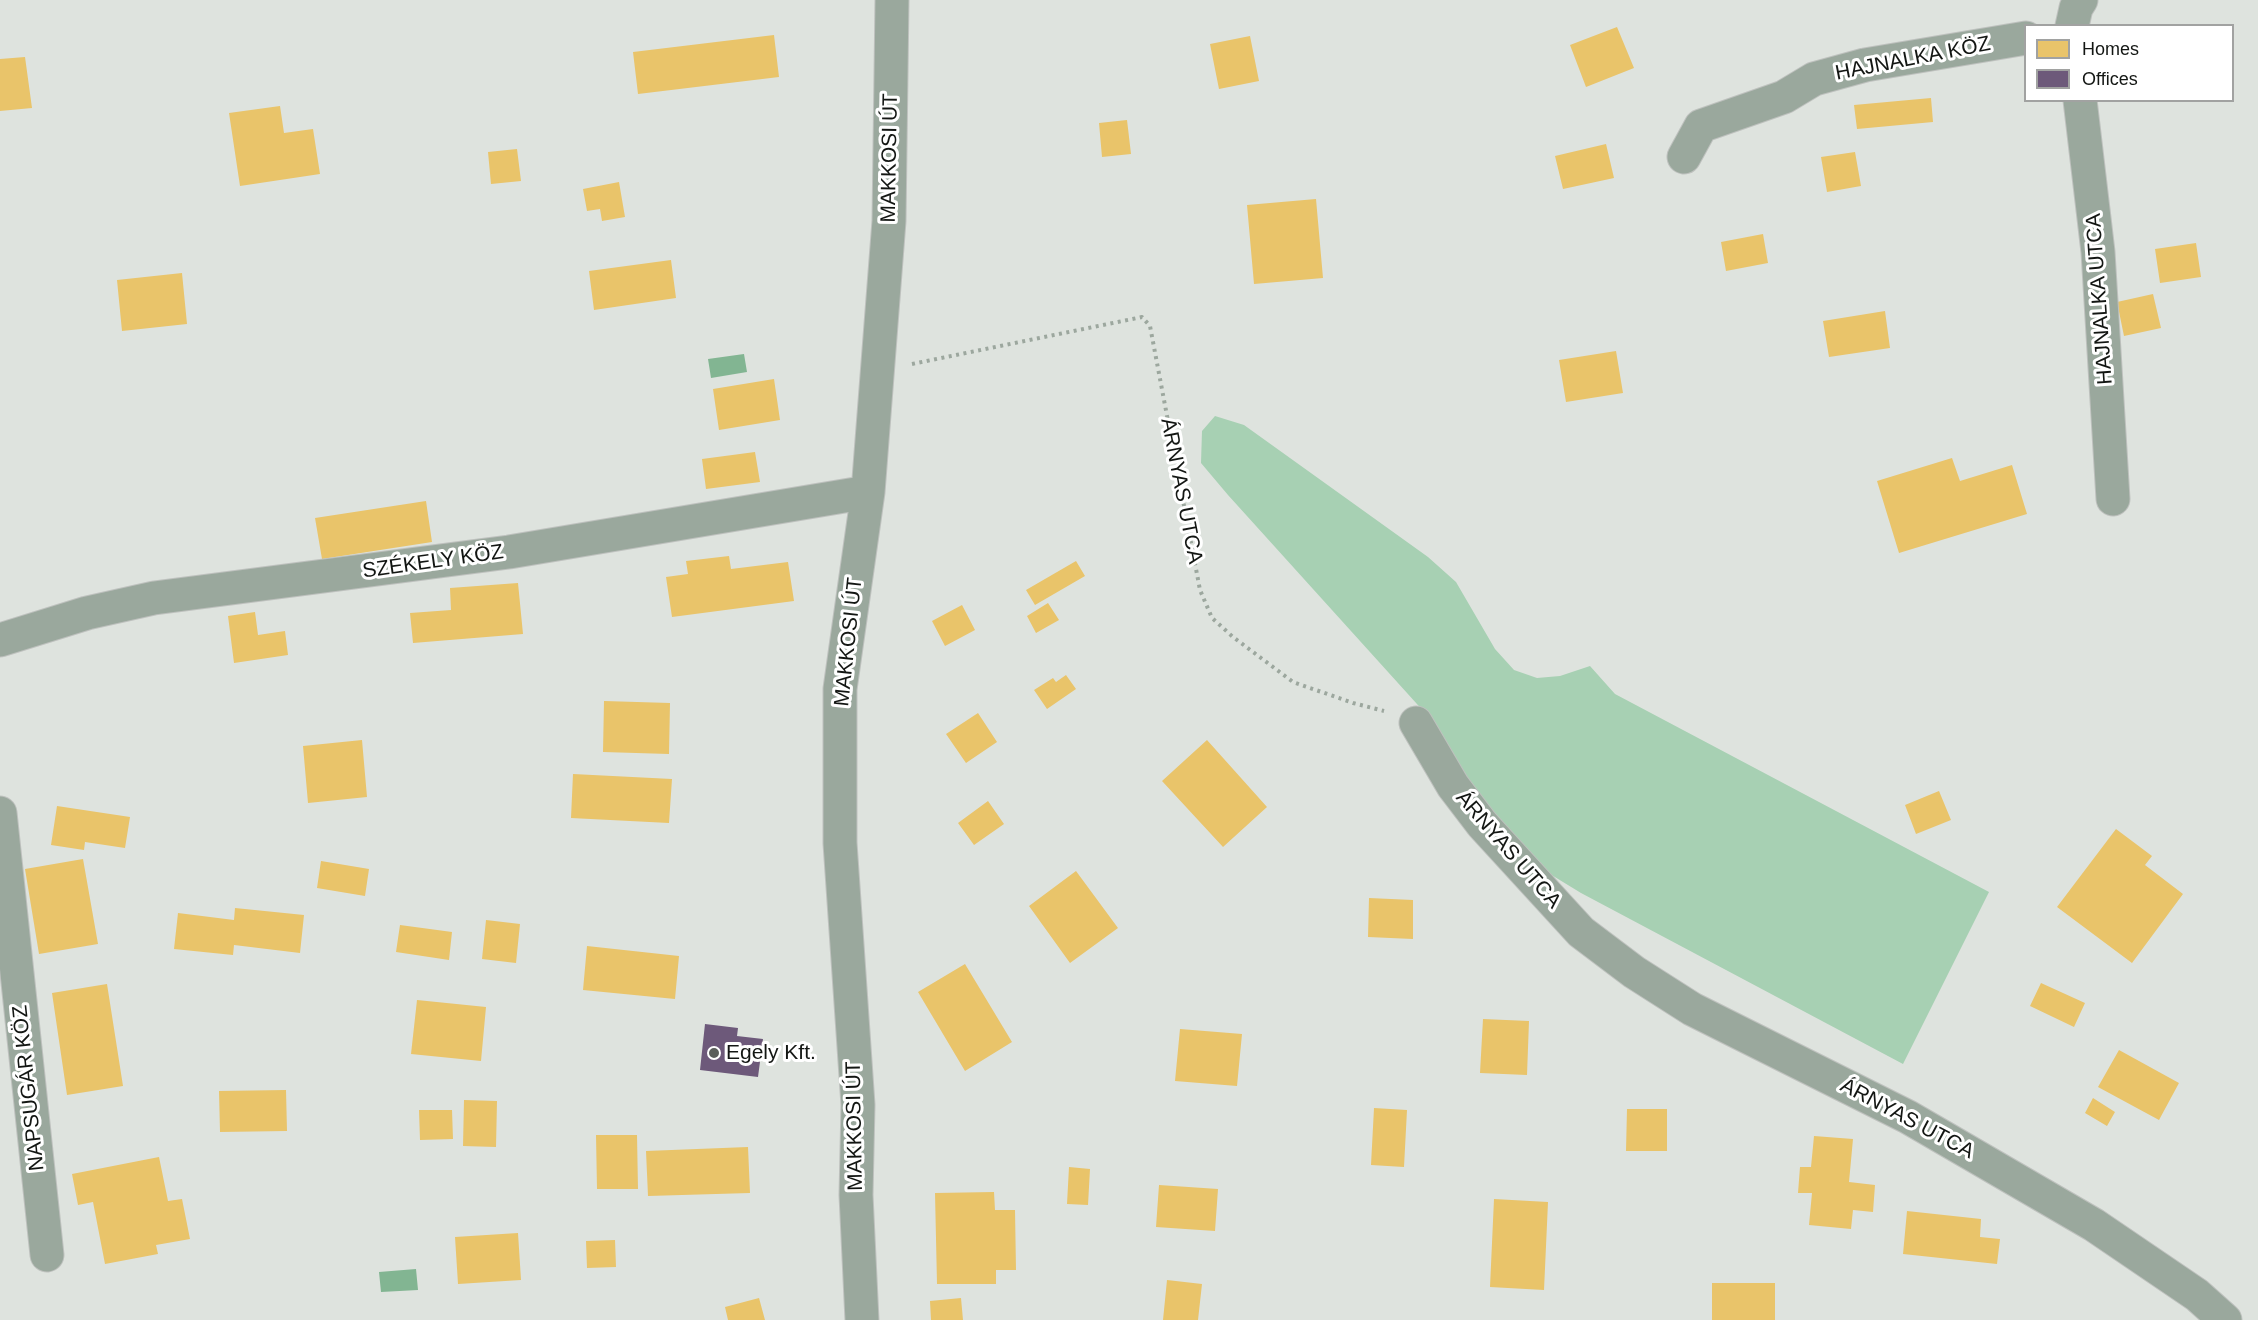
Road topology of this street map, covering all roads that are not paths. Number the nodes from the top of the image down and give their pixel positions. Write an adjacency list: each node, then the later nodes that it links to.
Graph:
1 (892, 0): 7 (street, MAKKOSI ÚT)
2 (2081, 0): 3 (street)
3 (2072, 24)
4 (2024, 38): 6 (street, HAJNALKA KÖZ)
5 (2080, 102): 8 (street, HAJNALKA UTCA)
6 (1684, 157)
7 (868, 492): 9 (street, SZÉKELY KÖZ); 13 (street, MAKKOSI ÚT)
8 (2113, 499)
9 (0, 640)
10 (1416, 723): 14 (street, ÁRNYAS UTCA)
11 (0, 813): 12 (street, NAPSUGÁR KÖZ)
12 (47, 1255)
13 (862, 1320)
14 (2225, 1320)

